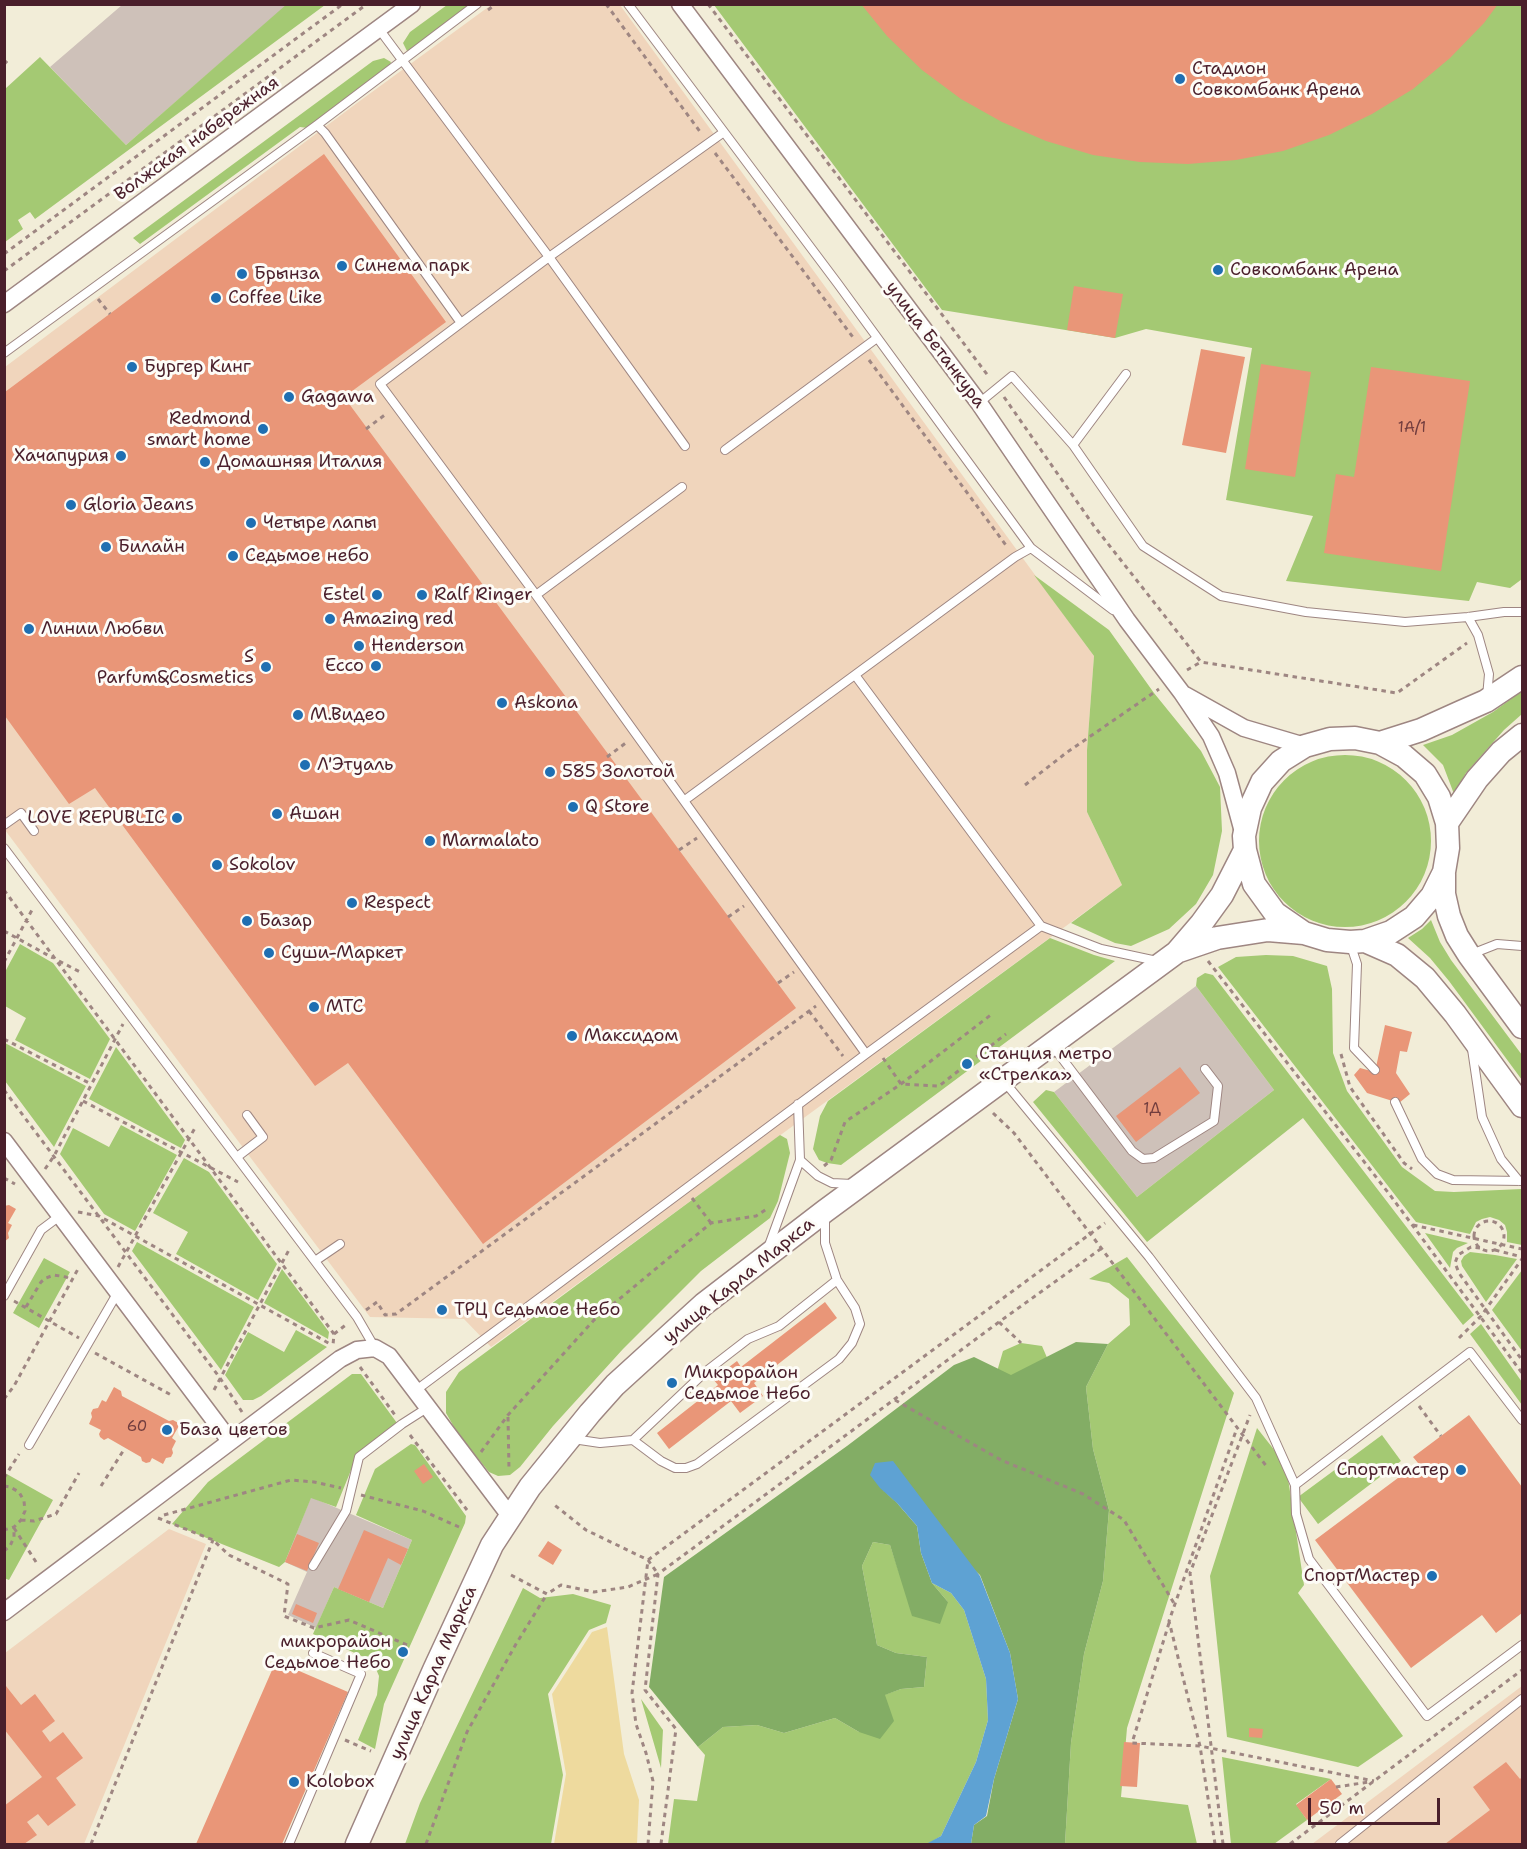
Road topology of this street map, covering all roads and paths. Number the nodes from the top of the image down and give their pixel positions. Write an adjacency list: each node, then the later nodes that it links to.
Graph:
1 (343, 4): 15 (path)
2 (367, 4): 17 (path)
3 (412, 4): 8 (street, Волжская набережная)
4 (477, 4): 10 (lane)
5 (606, 4): 14 (path)
6 (628, 4): 13 (lane)
7 (680, 4): 26 (street, улица Бетанкура)
8 (379, 29): 10 (lane); 19 (street, Волжская набережная)
9 (4, 60): 11 (path)
10 (402, 60): 12 (lane); 16 (lane)
11 (8, 64)
12 (317, 124): 21 (lane); 24 (lane)
13 (724, 132): 14 (lane); 22 (lane)
14 (708, 143): 16 (lane); 23 (path)
15 (4, 254)
16 (549, 257): 21 (lane); 30 (lane)
17 (4, 271)
18 (97, 298): 20 (path)
19 (4, 304)
20 (110, 314)
21 (461, 323): 27 (lane)
22 (877, 338): 23 (lane); 33 (lane)
23 (861, 349): 31 (lane); 34 (path)
24 (4, 353)
25 (1126, 374): 29 (lane)
26 (979, 403): 29 (lane); 38 (street, улица Бетанкура)
27 (397, 406): 28 (path); 35 (lane)
28 (366, 429)
29 (1073, 445): 37 (lane)
30 (685, 446)
31 (725, 450)
32 (682, 487): 35 (lane)
33 (1031, 548): 34 (lane); 38 (lane)
34 (1015, 557): 40 (lane)
35 (537, 595): 44 (lane)
36 (1522, 612): 37 (lane)
37 (1468, 618): 43 (lane)
38 (1126, 620): 42 (street, улица Бетанкура)
39 (1201, 662): 42 (path)
40 (855, 675): 50 (lane); 64 (lane)
41 (1522, 677): 43 (main road)
42 (1177, 686): 47 (street, улица Бетанкура); 49 (path); 55 (street, улица Бетанкура)
43 (1486, 701): 46 (main road)
44 (637, 734): 48 (path); 50 (lane)
45 (1522, 735): 51 (main road)
46 (1380, 743): 47 (main road); 51 (main road)
47 (1305, 747): 55 (main road)
48 (607, 757)
49 (1025, 785)
50 (685, 800): 54 (lane)
51 (1447, 823): 58 (main road)
52 (4, 825): 53 (lane)
53 (34, 831)
54 (707, 831): 57 (path); 61 (lane)
55 (1245, 843): 66 (main road); 71 (main road)
56 (4, 848): 60 (lane)
57 (679, 850)
58 (1444, 872): 68 (main road); 70 (main road)
59 (4, 890): 63 (path)
60 (40, 895): 63 (path); 78 (lane)
61 (755, 898): 62 (path); 76 (lane)
62 (728, 917)
63 (27, 920): 67 (path); 73 (path)
64 (1041, 926): 71 (lane); 87 (lane)
65 (4, 931): 67 (path)
66 (1304, 933): 68 (main road); 71 (main road)
67 (17, 938): 73 (path); 74 (path)
68 (1357, 941): 82 (main road); 91 (lane)
69 (1522, 946): 70 (lane)
70 (1469, 955): 80 (main road)
71 (1170, 957): 85 (main road, улица Карла Маркса)
72 (1205, 958): 123 (path)
73 (56, 959): 75 (path); 84 (path)
74 (4, 962)
75 (82, 973)
76 (826, 999): 77 (path); 87 (lane)
77 (810, 1011): 89 (path); 148 (path)
78 (129, 1013): 84 (path); 100 (lane)
79 (992, 1014): 94 (path)
80 (1522, 1027)
81 (1006, 1034): 94 (path)
82 (1470, 1034): 99 (main road); 112 (lane)
83 (4, 1039): 93 (path)
84 (115, 1039): 93 (path); 103 (path)
85 (1052, 1044): 90 (lane); 92 (main road, улица Карла Маркса)
86 (1341, 1053): 111 (path)
87 (866, 1054): 89 (lane)
88 (881, 1056): 94 (path)
89 (850, 1066): 98 (lane)
90 (1205, 1069)
91 (1375, 1070)
92 (1003, 1080): 115 (main road, улица Карла Маркса); 121 (lane)
93 (91, 1084): 96 (path)
94 (901, 1084): 110 (path)
95 (4, 1090): 106 (path)
96 (83, 1101): 105 (path); 106 (path)
97 (1395, 1102): 112 (lane)
98 (798, 1104): 108 (lane); 116 (lane)
99 (1522, 1106)
100 (203, 1112): 103 (path); 107 (lane)
101 (993, 1113): 124 (path)
102 (247, 1115): 107 (lane)
103 (189, 1139): 105 (path); 109 (path)
104 (4, 1141): 114 (street)
105 (182, 1152): 109 (path); 126 (path)
106 (54, 1156): 114 (path); 120 (path)
107 (237, 1157): 125 (lane)
108 (800, 1160): 110 (lane); 117 (lane)
109 (210, 1167): 113 (path); 139 (path)
110 (816, 1173): 115 (lane)
111 (1420, 1175)
112 (1521, 1181)
113 (238, 1182)
114 (36, 1183): 118 (street)
115 (861, 1185): 119 (main road, улица Карла Маркса)
116 (686, 1190): 122 (path); 159 (lane)
117 (787, 1197): 122 (path); 136 (lane)
118 (57, 1211): 120 (path); 134 (street); 143 (lane)
119 (825, 1212): 136 (main road, улица Карла Маркса); 141 (lane)
120 (99, 1216): 126 (path); 135 (path)
121 (1115, 1216): 124 (path); 162 (lane)
122 (711, 1223): 168 (path)
123 (1413, 1225): 127 (path); 147 (path)
124 (1091, 1233): 130 (path); 195 (path)
125 (296, 1236): 138 (lane); 139 (path)
126 (136, 1237): 135 (path); 144 (path)
127 (1474, 1239): 129 (path); 129 (path); 131 (path)
128 (340, 1244): 138 (lane)
129 (1501, 1244): 132 (path); 133 (path)
130 (1102, 1248): 150 (path); 170 (path)
131 (1480, 1248): 133 (path); 146 (path)
132 (1522, 1249)
133 (1495, 1250): 137 (path)
134 (88, 1252): 140 (path); 142 (street)
135 (127, 1253): 142 (path); 158 (path)
136 (764, 1258): 173 (main road, улица Карла Маркса)
137 (1522, 1258): 146 (path)
138 (315, 1261): 148 (lane)
139 (281, 1263): 144 (path); 148 (path)
140 (72, 1280): 145 (path); 149 (path)
141 (837, 1280): 174 (lane); 174 (lane)
142 (114, 1286): 153 (lane); 165 (street)
143 (5, 1296): 145 (path)
144 (259, 1305): 154 (path); 158 (path)
145 (26, 1307): 149 (path)
146 (1486, 1310): 147 (path); 156 (path)
147 (1481, 1316): 151 (path); 157 (path)
148 (357, 1317): 155 (lane)
149 (50, 1321): 153 (path); 163 (path)
150 (999, 1322): 152 (path); 164 (path)
151 (1459, 1338)
152 (1021, 1343)
153 (87, 1345): 160 (path); 176 (lane)
154 (333, 1345)
155 (375, 1348): 159 (street); 175 (street)
156 (1522, 1360)
157 (1522, 1373)
158 (220, 1378): 165 (path); 167 (path)
159 (414, 1391): 166 (street)
160 (174, 1396)
161 (1412, 1396): 169 (lane); 172 (path); 183 (lane)
162 (1256, 1398): 171 (path); 183 (lane)
163 (4, 1399)
164 (896, 1400): 198 (path); 202 (path)
165 (204, 1407): 175 (street)
166 (427, 1408): 186 (lane); 188 (street)
167 (242, 1413)
168 (508, 1415): 178 (path); 180 (path)
169 (1522, 1420)
170 (1237, 1428): 171 (path); 202 (path)
171 (1243, 1436): 179 (path); 212 (path)
172 (1441, 1436)
173 (570, 1439): 174 (lane); 188 (main road, улица Карла Маркса)
174 (633, 1440)
175 (230, 1441): 203 (street)
176 (29, 1445): 182 (path)
177 (124, 1448): 185 (path)
178 (477, 1458)
179 (1267, 1467)
180 (509, 1470)
181 (78, 1473): 189 (path)
182 (4, 1478)
183 (1295, 1485): 206 (lane)
184 (4, 1486): 189 (path)
185 (101, 1486)
186 (351, 1491): 191 (path); 193 (path); 197 (lane)
187 (552, 1503): 195 (path)
188 (510, 1516): 218 (main road, улица Карла Маркса)
189 (21, 1520): 190 (path)
190 (14, 1527): 192 (path); 194 (path); 196 (path)
191 (459, 1527)
192 (4, 1530)
193 (213, 1540): 205 (path); 216 (path)
194 (4, 1551)
195 (648, 1560): 198 (path); 200 (path)
196 (39, 1566)
197 (313, 1566)
198 (658, 1574): 200 (path); 221 (path)
199 (511, 1575): 201 (path)
200 (645, 1579): 201 (path); 220 (path)
201 (547, 1594): 219 (path)
202 (1175, 1605): 204 (path)
203 (4, 1612)
204 (1169, 1621): 211 (path); 211 (path)
205 (407, 1645)
206 (1522, 1645)
207 (314, 1653): 210 (lane)
208 (1522, 1670): 214 (path)
209 (1522, 1699): 225 (lane)
210 (336, 1736): 213 (path); 217 (lane)
211 (1200, 1746): 212 (path); 222 (path)
212 (1212, 1748): 214 (path); 223 (path)
213 (371, 1751)
214 (1374, 1781): 215 (path); 224 (path)
215 (1336, 1786)
216 (91, 1845)
217 (288, 1845)
218 (357, 1845)
219 (426, 1845)
220 (648, 1845)
221 (662, 1845)
222 (1215, 1845)
223 (1223, 1845)
224 (1290, 1845)
225 (1340, 1845)

